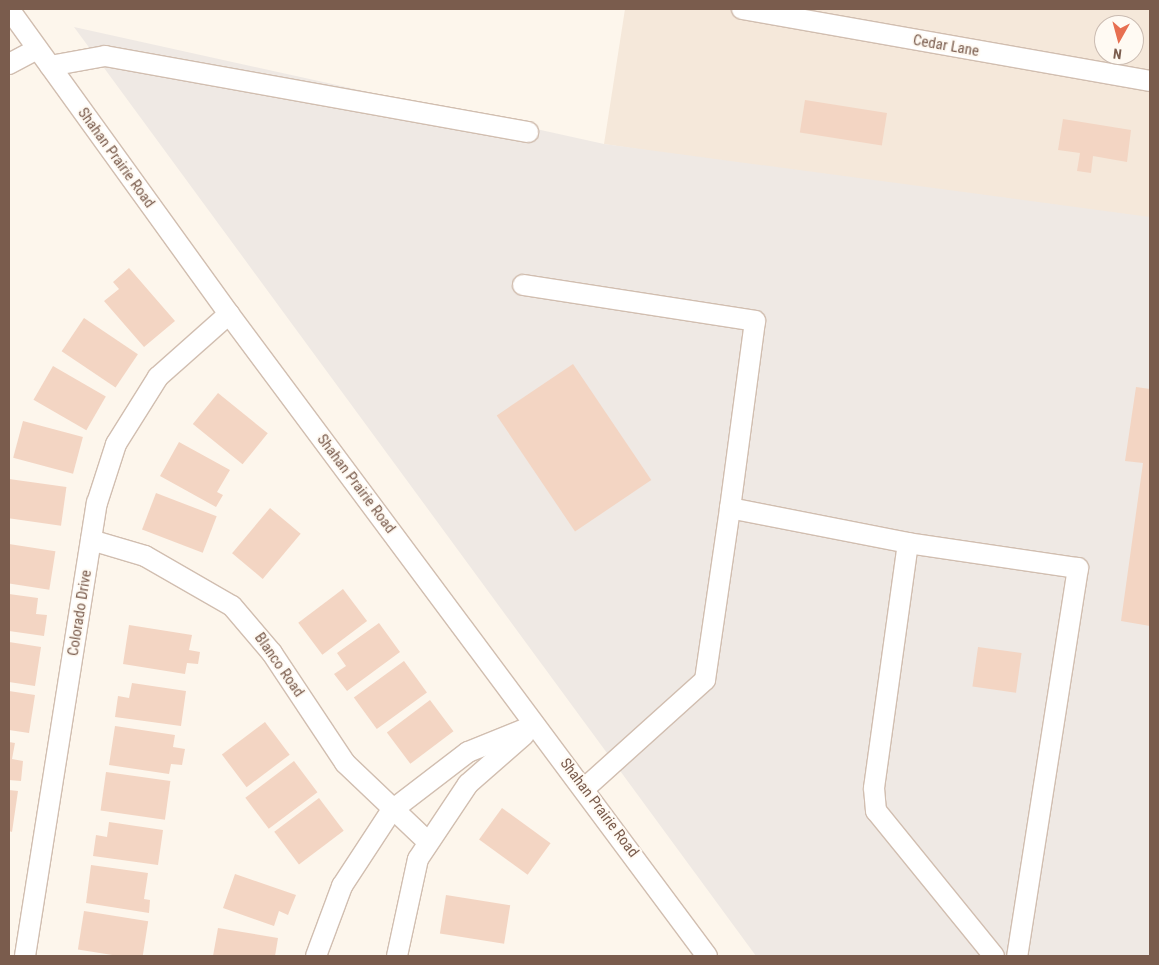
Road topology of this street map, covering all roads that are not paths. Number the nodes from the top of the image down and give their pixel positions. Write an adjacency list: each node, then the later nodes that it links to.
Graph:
1 (9, 10): 3 (street, Shahan Prairie Road)
2 (742, 10): 6 (street, Cedar Lane)
3 (37, 49): 4 (street); 5 (street, Shahan Prairie Road)
4 (9, 64)
5 (50, 66): 7 (street); 9 (street, Shahan Prairie Road)
6 (1150, 81)
7 (528, 132)
8 (523, 284): 10 (street)
9 (229, 314): 11 (street, Colorado Drive); 13 (street, Shahan Prairie Road)
10 (730, 508): 12 (street); 14 (street)
11 (91, 540): 15 (street, Blanco Road); 17 (street, Colorado Drive)
12 (908, 543): 21 (street); 22 (street)
13 (535, 725): 14 (street, Shahan Prairie Road); 15 (street); 16 (street)
14 (584, 789): 20 (street, Shahan Prairie Road)
15 (392, 811): 16 (street, Blanco Road); 18 (street)
16 (428, 842): 19 (street)
17 (25, 956)
18 (316, 956)
19 (397, 956)
20 (707, 956)
21 (994, 956)
22 (1017, 956)

